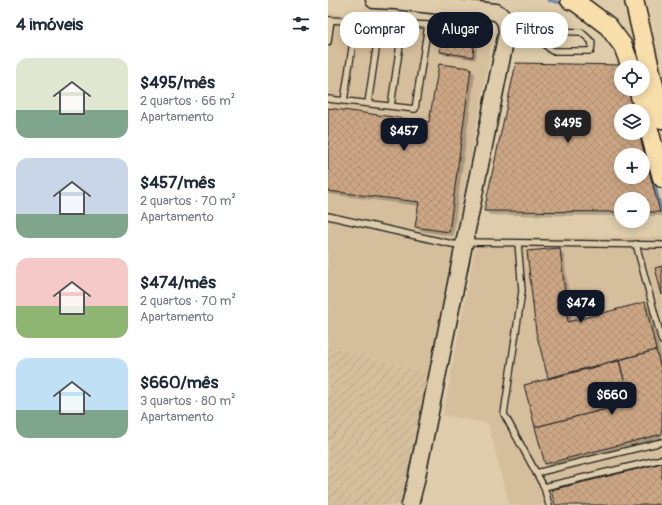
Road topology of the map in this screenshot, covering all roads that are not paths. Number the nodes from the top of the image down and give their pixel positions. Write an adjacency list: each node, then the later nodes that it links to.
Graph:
1 (374, 0): 2 (street)
2 (395, 0): 6 (street)
3 (570, 0): 16 (main road)
4 (634, 0): 17 (main road)
5 (644, 0): 17 (main road)
6 (501, 16)
7 (330, 20): 8 (lane); 11 (lane)
8 (340, 21)
9 (419, 25): 21 (lane)
10 (530, 30): 10 (lane)
11 (328, 42)
12 (352, 48): 19 (lane)
13 (376, 48): 20 (lane)
14 (399, 48): 21 (lane)
15 (503, 48): 25 (street)
16 (628, 60)
17 (652, 85): 22 (main road); 23 (main road)
18 (328, 99): 19 (lane)
19 (344, 101): 20 (lane)
20 (368, 103): 21 (lane)
21 (391, 106)
22 (662, 119)
23 (662, 178)
24 (328, 216): 25 (lane)
25 (465, 243): 26 (lane); 34 (street)
26 (518, 243): 27 (lane); 32 (lane)
27 (636, 244): 28 (lane); 29 (lane)
28 (662, 245)
29 (662, 341)
30 (662, 442): 32 (lane)
31 (662, 459): 33 (lane)
32 (536, 473): 33 (lane)
33 (544, 487): 35 (lane)
34 (412, 505)
35 (549, 505)

